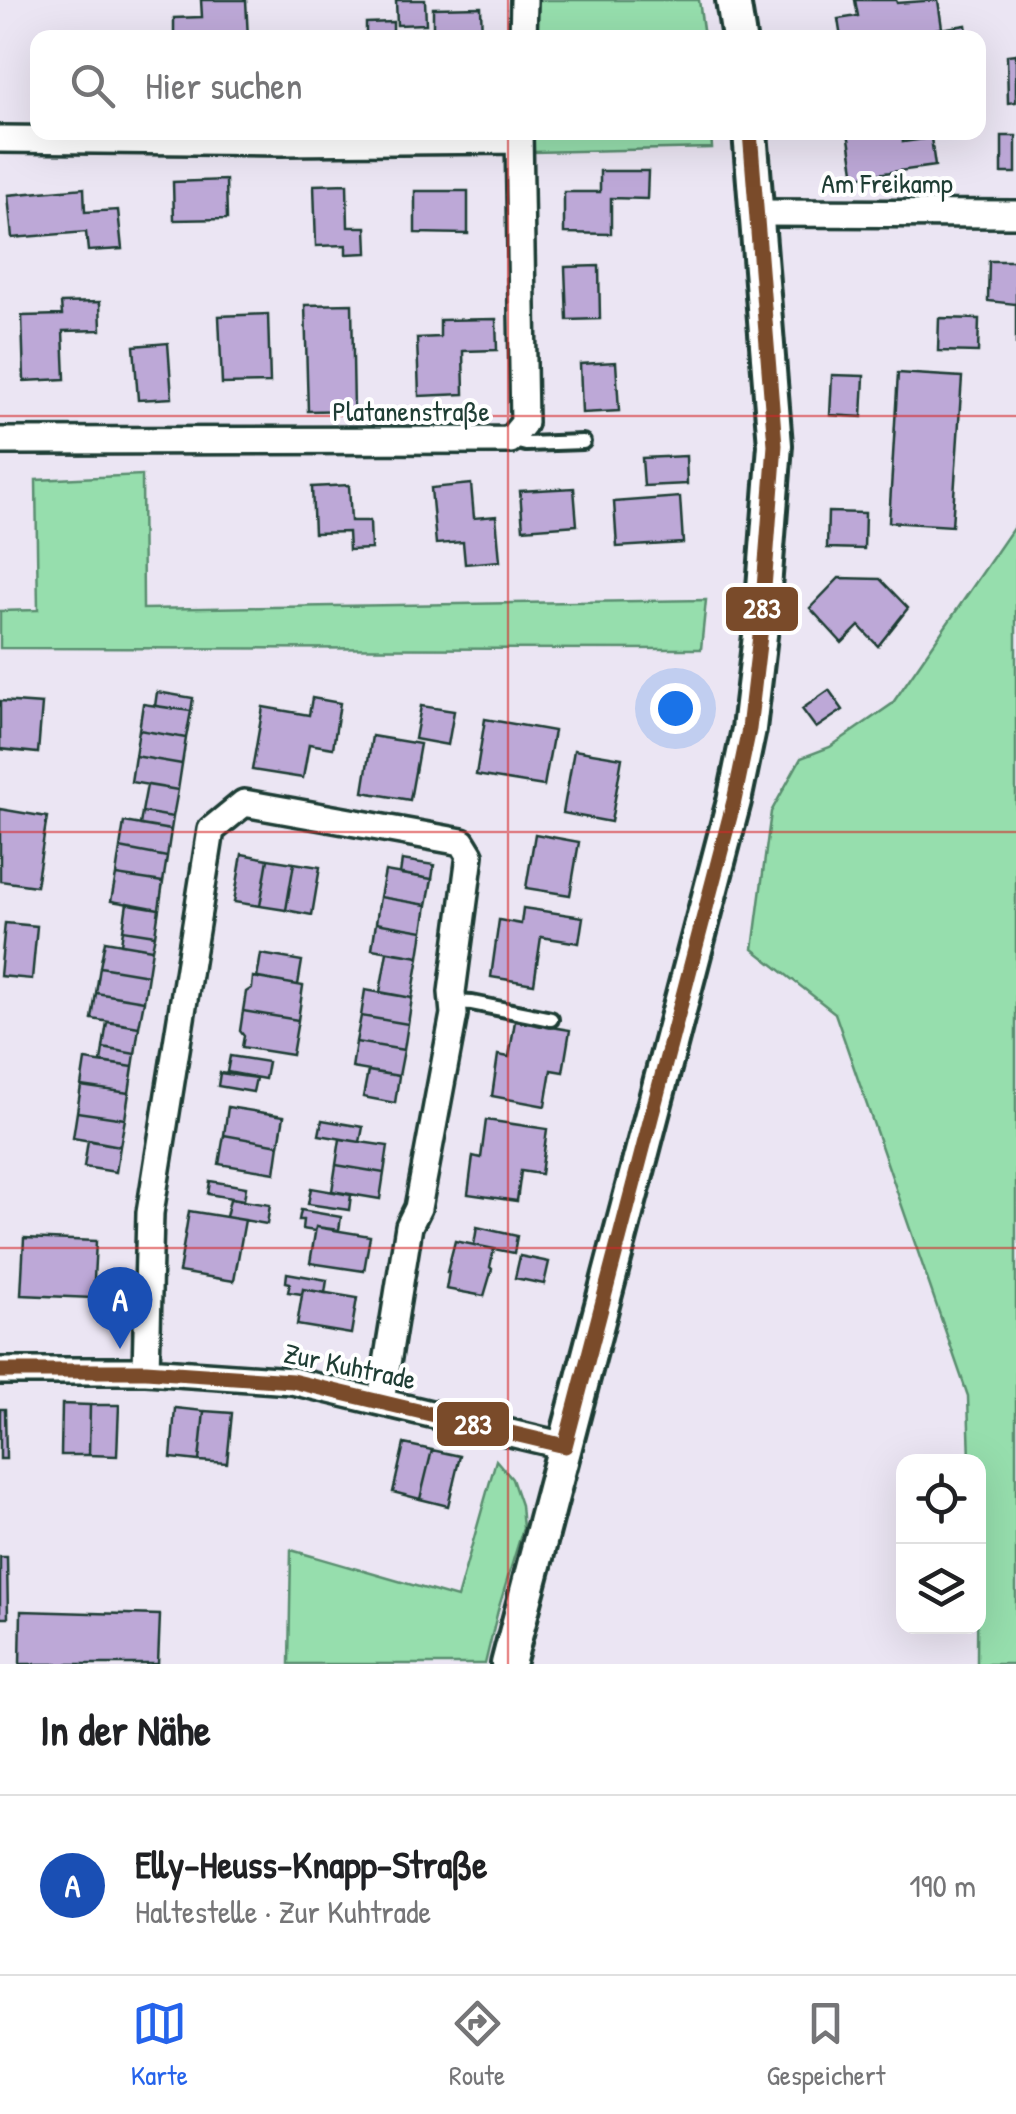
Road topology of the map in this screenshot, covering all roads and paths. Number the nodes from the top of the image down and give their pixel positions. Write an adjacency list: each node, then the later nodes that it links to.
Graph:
1 (524, 0): 3 (street)
2 (733, 0): 4 (street)
3 (523, 30)
4 (739, 30)
5 (0, 139): 6 (street)
6 (30, 139)
7 (93, 140): 8 (street)
8 (360, 140)
9 (519, 140): 13 (street, Platanenstraße)
10 (751, 140): 11 (street)
11 (758, 213): 12 (street, Am Freikamp); 21 (street)
12 (1016, 214)
13 (510, 440): 14 (street, Platanenstraße); 15 (lane)
14 (0, 441)
15 (583, 442)
16 (454, 1002): 17 (lane); 19 (street); 20 (street)
17 (552, 1020)
18 (0, 1371): 19 (street, Zur Kuhtrade)
19 (146, 1371): 20 (street, Zur Kuhtrade)
20 (381, 1401): 21 (street, Zur Kuhtrade)
21 (565, 1446): 22 (street)
22 (508, 1664)

